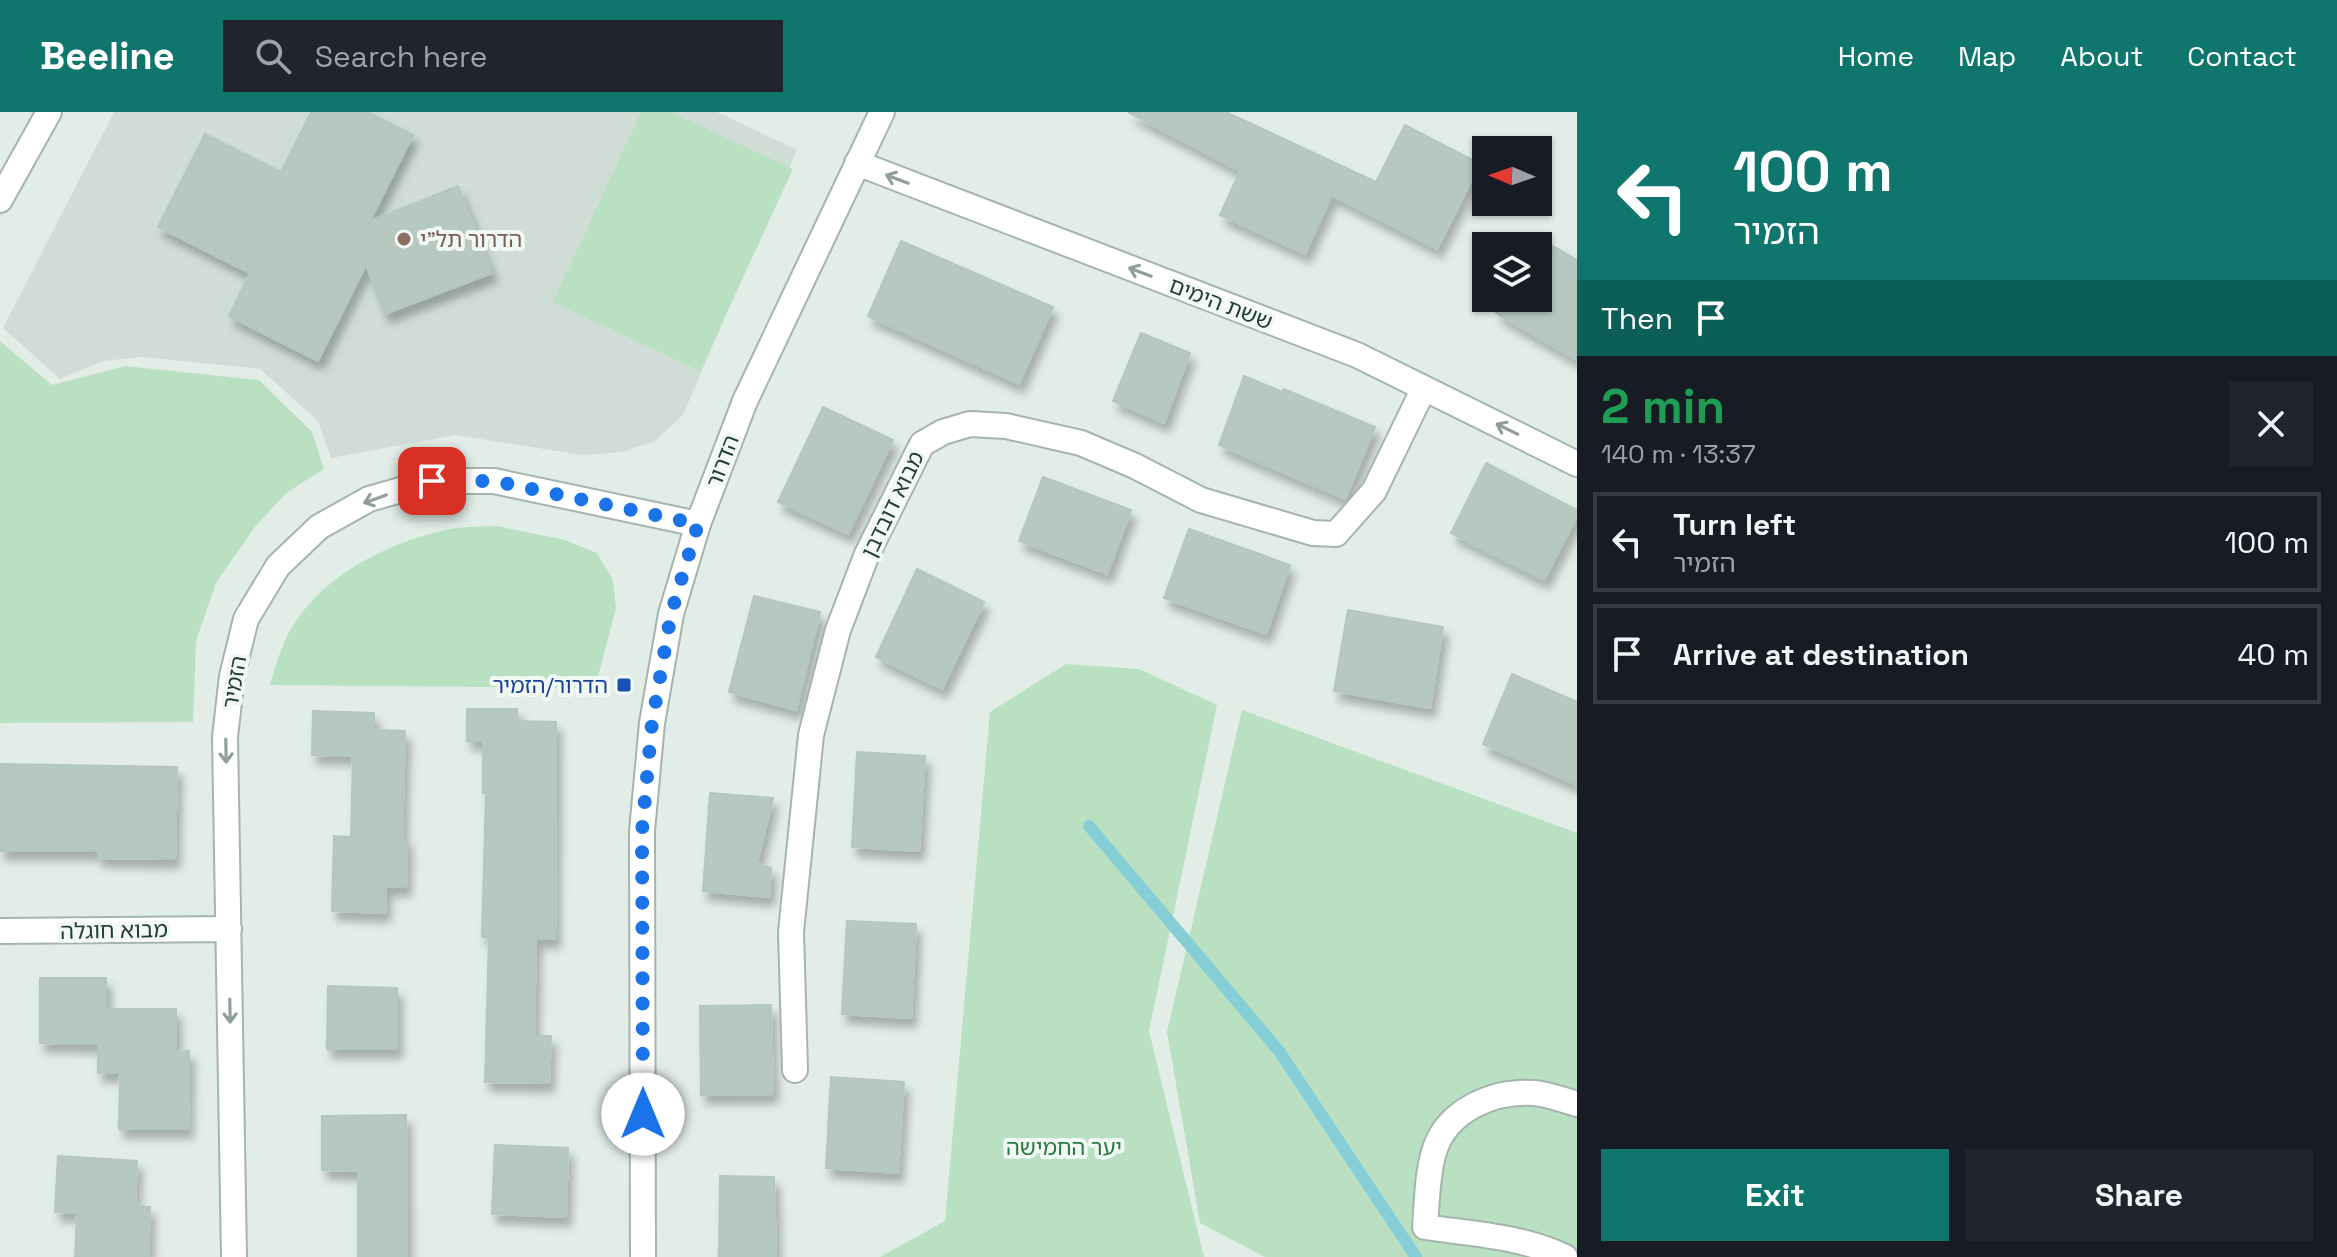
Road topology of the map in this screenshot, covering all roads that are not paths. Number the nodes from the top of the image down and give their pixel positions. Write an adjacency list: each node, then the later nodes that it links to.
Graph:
1 (49, 112): 4 (street)
2 (882, 112): 3 (street, הדרור)
3 (857, 163): 5 (street, ששת הימים, one-way to 3); 7 (street, הדרור)
4 (0, 200)
5 (1424, 388): 6 (street, ששת הימים, one-way to 5); 10 (street, מבוא דובדבן)
6 (1577, 464)
7 (698, 524): 8 (street, הזמיר, one-way to 8); 13 (street, הדרור)
8 (229, 929): 9 (street, מבוא חוגלה); 12 (street, הזמיר, one-way to 12)
9 (0, 931)
10 (795, 1070)
11 (1577, 1104): 14 (street)
12 (234, 1257)
13 (643, 1257)
14 (1565, 1257)

